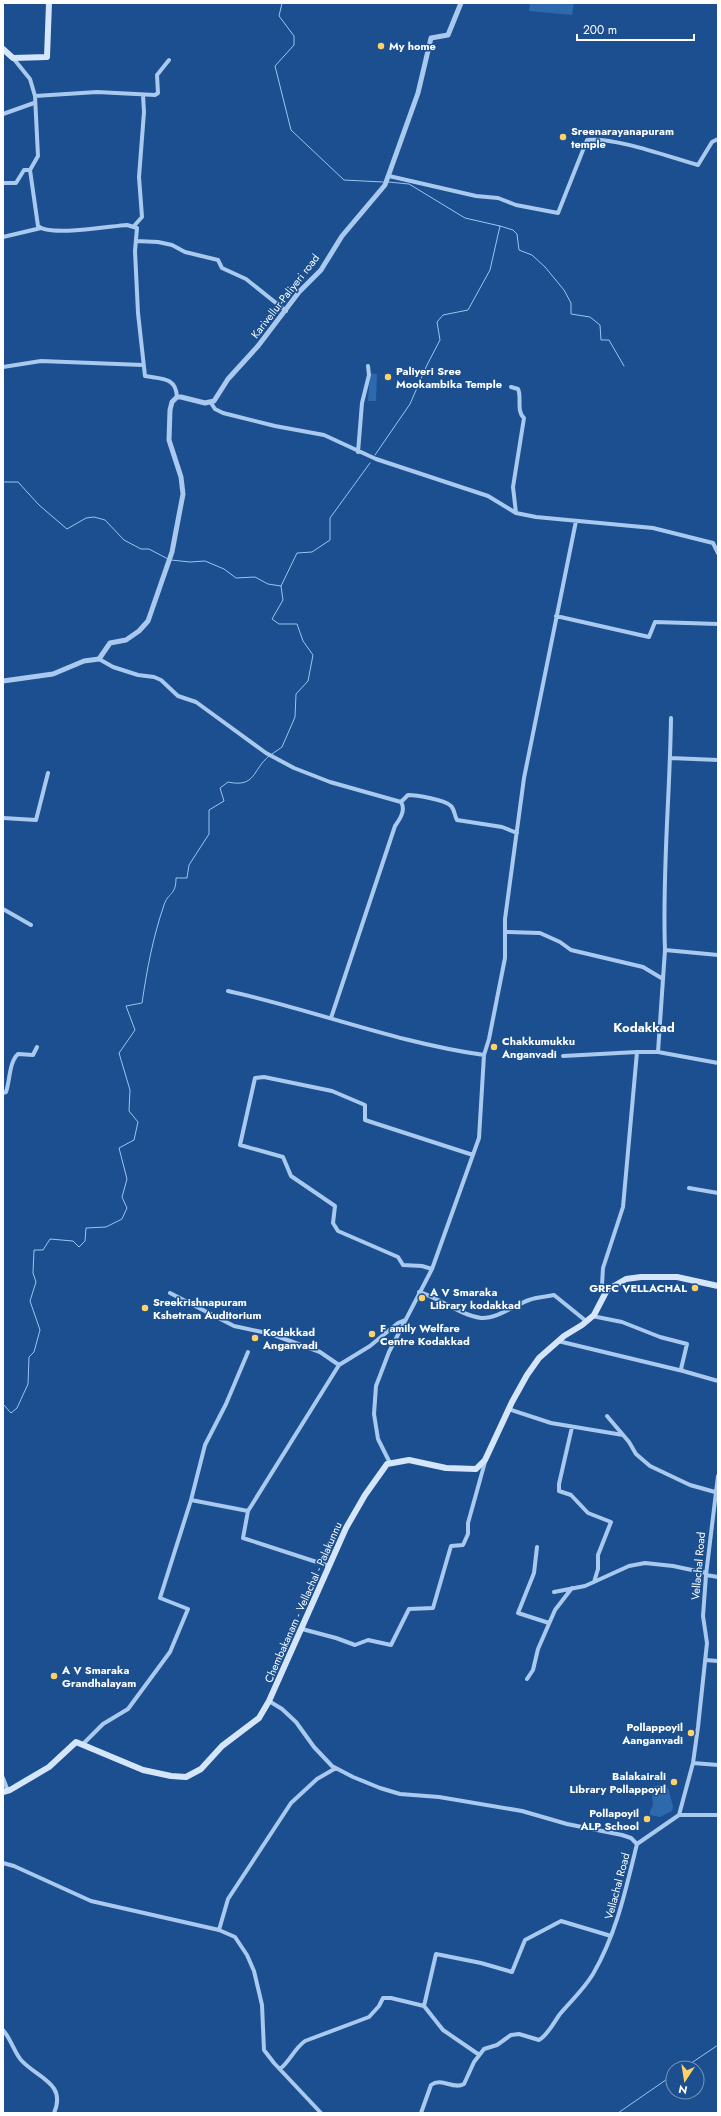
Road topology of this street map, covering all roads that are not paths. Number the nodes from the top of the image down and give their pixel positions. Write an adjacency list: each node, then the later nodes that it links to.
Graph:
1 (49, 3): 4 (main road)
2 (461, 3): 12 (street, Karivellur-Paliyeri road)
3 (3, 49): 4 (main road)
4 (13, 58): 7 (street)
5 (169, 60): 6 (street)
6 (143, 95): 7 (street); 14 (street)
7 (35, 96): 8 (street)
8 (34, 103): 9 (street); 11 (street)
9 (3, 114)
10 (718, 139): 12 (street)
11 (30, 170): 13 (street); 15 (street)
12 (389, 176): 18 (street, Karivellur-Paliyeri road)
13 (3, 183)
14 (134, 226): 15 (street); 17 (street)
15 (41, 228): 16 (street)
16 (3, 237)
17 (136, 241): 18 (street); 19 (street)
18 (286, 311): 24 (street, Karivellur-Paliyeri road)
19 (144, 365): 21 (street); 23 (street)
20 (368, 366): 25 (street)
21 (3, 367)
22 (511, 387): 26 (street)
23 (177, 397): 24 (street); 31 (street)
24 (211, 403): 25 (street)
25 (358, 452): 26 (street)
26 (516, 514): 27 (street)
27 (576, 521): 28 (street); 29 (street)
28 (718, 553)
29 (556, 616): 30 (street); 39 (street)
30 (718, 624)
31 (99, 659): 32 (street); 37 (street)
32 (3, 681)
33 (671, 718): 34 (street)
34 (670, 758): 35 (street); 43 (street)
35 (718, 760)
36 (48, 773): 38 (street)
37 (401, 802): 39 (street); 47 (street)
38 (3, 818)
39 (517, 833): 42 (street)
40 (3, 909): 41 (street)
41 (31, 925)
42 (506, 932): 45 (street); 51 (street)
43 (665, 950): 44 (street); 45 (street)
44 (718, 955)
45 (663, 979): 50 (street)
46 (228, 991): 47 (street)
47 (331, 1018): 51 (street)
48 (37, 1047): 54 (street)
49 (637, 1052): 50 (street); 52 (street); 60 (street)
50 (658, 1052): 53 (street)
51 (484, 1055): 55 (street)
52 (563, 1056)
53 (718, 1063)
54 (3, 1093)
55 (473, 1155): 58 (street); 58 (street)
56 (689, 1188): 57 (street)
57 (718, 1193)
58 (432, 1269): 61 (street)
59 (718, 1286): 60 (main road)
60 (607, 1290): 63 (main road)
61 (419, 1292): 64 (street); 65 (street)
62 (170, 1293): 68 (street)
63 (592, 1316): 65 (main road); 69 (street)
64 (405, 1320): 68 (street); 76 (street)
65 (586, 1322): 66 (main road)
66 (558, 1341): 69 (street); 71 (main road)
67 (248, 1352): 79 (street)
68 (340, 1365): 80 (street)
69 (683, 1371): 70 (street)
70 (718, 1381)
71 (508, 1409): 73 (street); 75 (main road)
72 (607, 1416): 74 (street)
73 (572, 1427): 74 (street); 85 (street)
74 (624, 1435): 78 (street)
75 (485, 1460): 76 (main road); 89 (street)
76 (390, 1463): 82 (main road, Chembakanam - Vellachal - Palakunnu)
77 (718, 1476): 78 (street, Vellachal Road)
78 (716, 1491): 83 (street, Vellachal Road)
79 (191, 1500): 80 (street); 94 (street)
80 (248, 1511): 82 (street)
81 (537, 1547): 88 (street)
82 (328, 1566): 89 (main road, Chembakanam - Vellachal - Palakunnu)
83 (706, 1574): 84 (street); 85 (street); 90 (street, Vellachal Road)
84 (718, 1577)
85 (594, 1582): 86 (street)
86 (572, 1588): 87 (street); 88 (street)
87 (554, 1592)
88 (549, 1624): 92 (street)
89 (302, 1629): 93 (main road, Chembakanam - Vellachal - Palakunnu)
90 (705, 1660): 91 (street); 95 (street, Vellachal Road)
91 (718, 1661)
92 (527, 1679)
93 (269, 1701): 94 (main road, Chembakanam - Vellachal - Palakunnu); 97 (street)
94 (83, 1744): 99 (main road)
95 (693, 1763): 96 (street); 100 (street, Vellachal Road)
96 (718, 1765)
97 (336, 1768): 102 (street); 104 (street)
98 (3, 1778): 99 (street)
99 (6, 1791)
100 (679, 1815): 101 (street); 102 (street, Vellachal Road)
101 (718, 1815)
102 (637, 1844): 105 (street, Vellachal Road)
103 (3, 1863): 104 (street)
104 (219, 1930): 109 (street)
105 (611, 1936): 106 (street); 108 (street, Vellachal Road)
106 (424, 2006): 108 (street); 109 (street)
107 (3, 2030): 110 (street)
108 (478, 2054): 112 (street)
109 (280, 2069): 111 (street)
110 (54, 2113)
111 (321, 2113)
112 (421, 2113)

